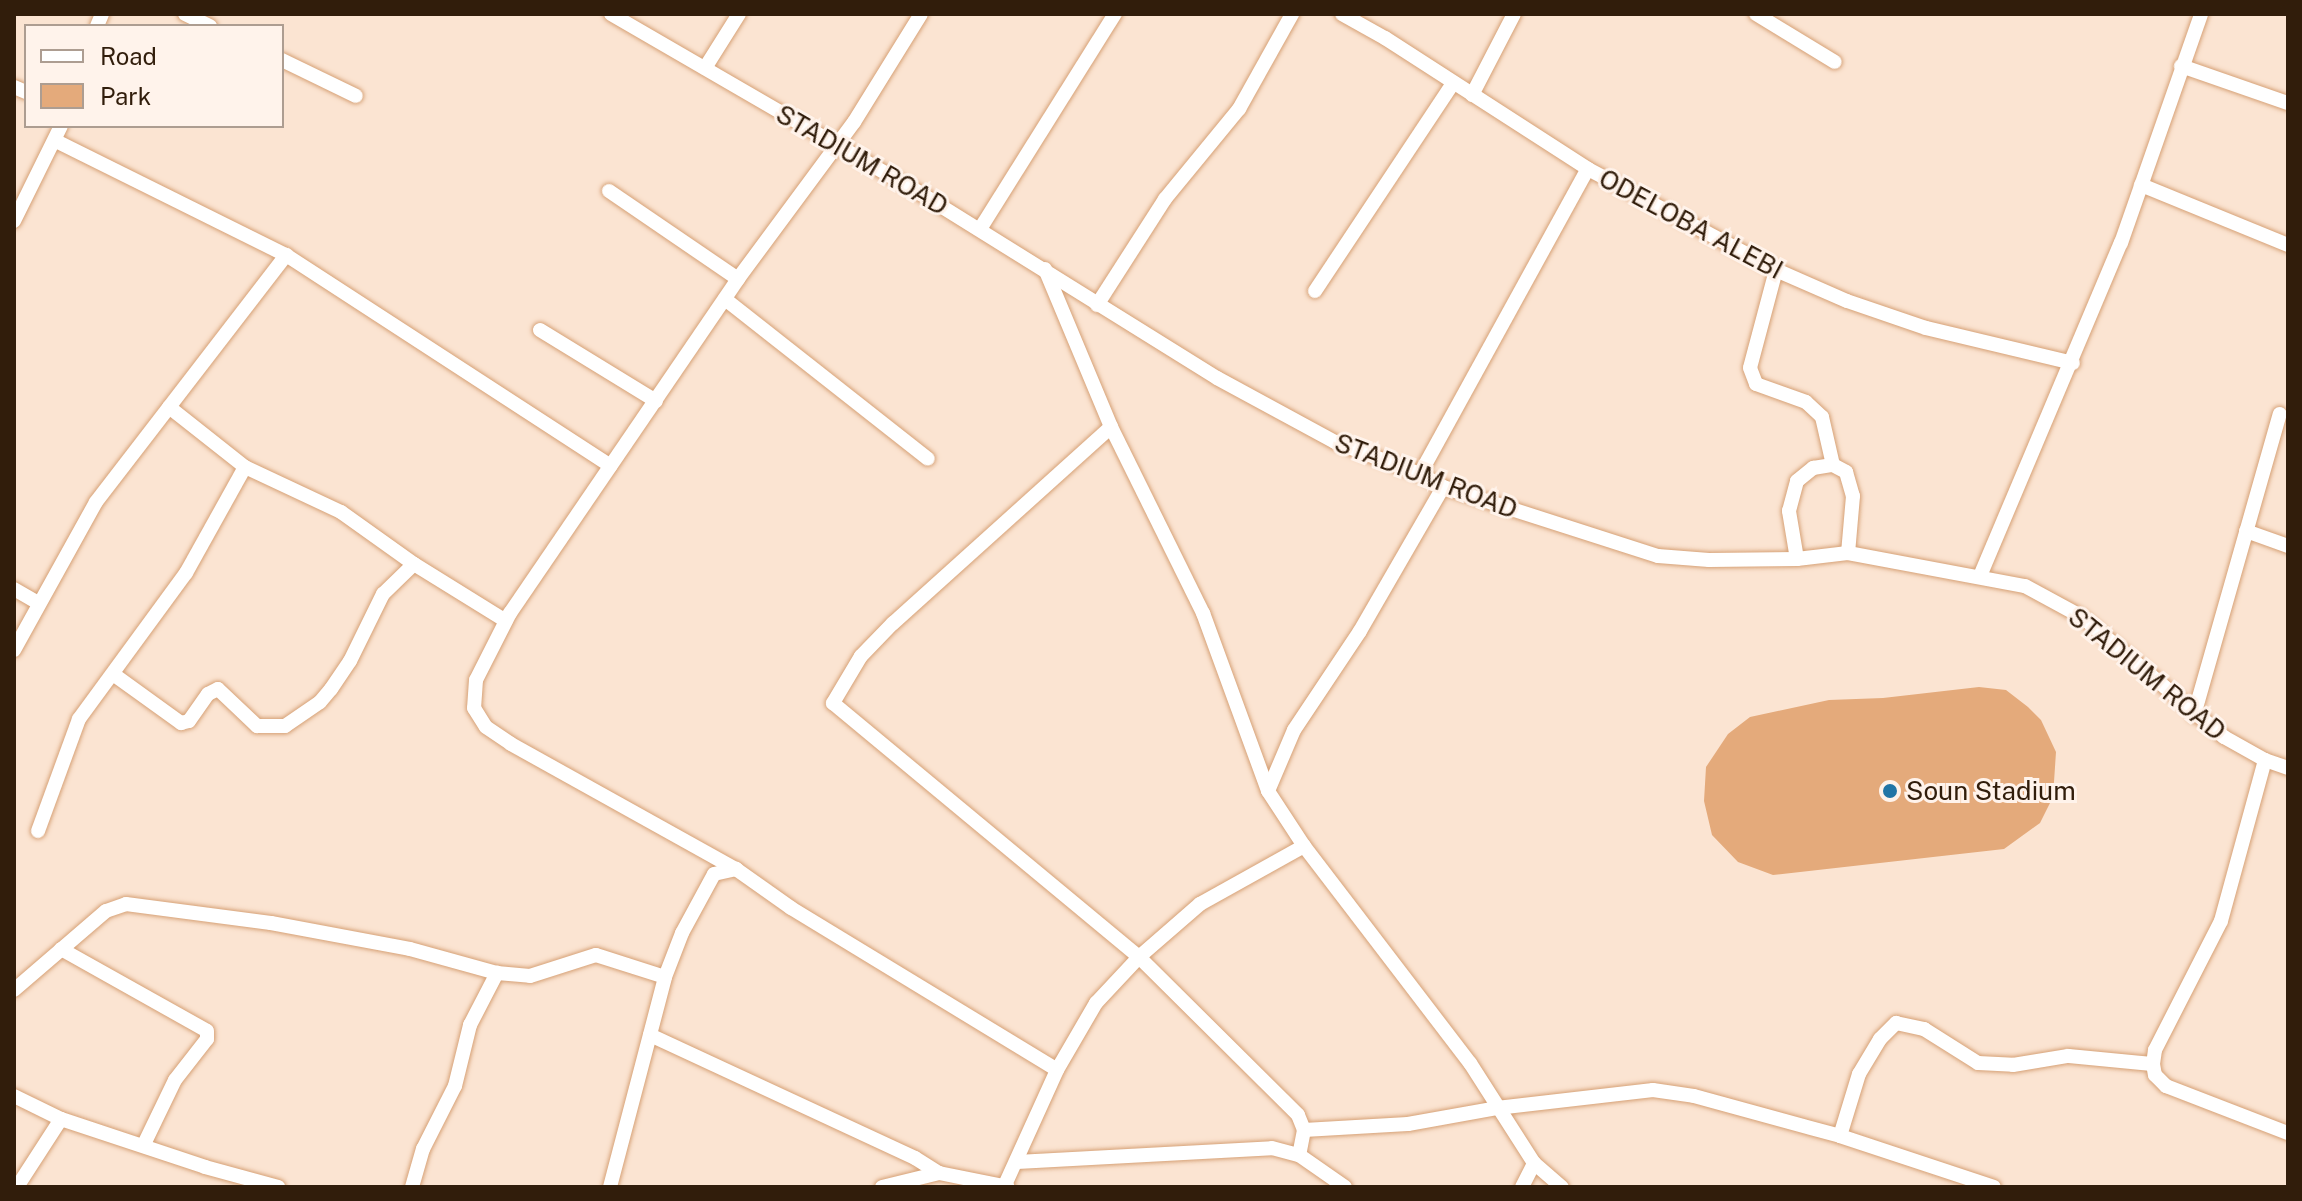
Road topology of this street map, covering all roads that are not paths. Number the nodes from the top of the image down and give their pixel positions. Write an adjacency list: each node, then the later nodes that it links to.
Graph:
1 (185, 14): 11 (street)
2 (611, 14): 15 (street, STADIUM ROAD)
3 (739, 14): 15 (street)
4 (921, 14): 21 (street)
5 (1115, 14): 26 (street)
6 (1292, 14): 34 (street)
7 (1342, 14): 16 (street, ODELOBA ALEBI)
8 (1514, 14): 17 (street)
9 (1756, 14): 13 (street)
10 (2201, 14): 14 (street)
11 (206, 24)
12 (284, 61): 18 (street)
13 (1835, 62)
14 (2181, 66): 19 (street); 23 (street)
15 (705, 68): 21 (street, STADIUM ROAD)
16 (1453, 83): 17 (street, ODELOBA ALEBI); 32 (street)
17 (1472, 95): 22 (street, ODELOBA ALEBI)
18 (356, 96)
19 (2288, 103)
20 (58, 133): 25 (street); 28 (street)
21 (835, 144): 26 (street, STADIUM ROAD); 31 (street)
22 (1588, 169): 30 (street, ODELOBA ALEBI); 45 (street)
23 (2141, 185): 27 (street); 36 (street)
24 (609, 191): 31 (street)
25 (14, 221)
26 (980, 229): 29 (street, STADIUM ROAD)
27 (2288, 245)
28 (286, 255): 38 (street); 43 (street)
29 (1045, 268): 34 (street, STADIUM ROAD); 40 (street)
30 (1776, 270): 36 (street, ODELOBA ALEBI); 42 (street)
31 (738, 279): 33 (street)
32 (1315, 291)
33 (725, 299): 37 (street); 41 (street)
34 (1097, 305): 45 (street, STADIUM ROAD)
35 (540, 330): 37 (street)
36 (2073, 363): 52 (street)
37 (656, 401): 43 (street)
38 (169, 407): 44 (street); 54 (street)
39 (2280, 414): 47 (street)
40 (1111, 427): 61 (street); 66 (street)
41 (928, 459)
42 (1833, 465): 49 (street); 50 (street)
43 (611, 466): 55 (street)
44 (245, 467): 51 (street); 57 (street)
45 (1420, 474): 46 (street, STADIUM ROAD)
46 (1443, 487): 50 (street, STADIUM ROAD); 61 (street)
47 (2246, 531): 48 (street); 58 (street)
48 (2288, 546)
49 (1848, 553): 50 (street, STADIUM ROAD); 52 (street, STADIUM ROAD)
50 (1797, 559)
51 (414, 564): 55 (street); 57 (street)
52 (1980, 576): 58 (street, STADIUM ROAD)
53 (14, 589): 54 (street)
54 (38, 603): 56 (street)
55 (506, 621): 64 (street)
56 (14, 650)
57 (113, 674): 62 (street)
58 (2194, 715): 59 (street, STADIUM ROAD)
59 (2265, 760): 60 (street, STADIUM ROAD); 71 (street)
60 (2288, 768)
61 (1268, 791): 63 (street)
62 (38, 831)
63 (1304, 846): 66 (street); 74 (street)
64 (736, 869): 68 (street); 72 (street)
65 (61, 949): 67 (street); 69 (street); 79 (street)
66 (1139, 957): 72 (street); 76 (street)
67 (497, 973): 68 (street); 87 (street)
68 (665, 977): 70 (street)
69 (14, 990)
70 (650, 1035): 83 (street); 88 (street)
71 (2153, 1064): 77 (street); 78 (street)
72 (1057, 1070): 81 (street)
73 (14, 1096): 75 (street)
74 (1497, 1108): 76 (street); 78 (street); 82 (street)
75 (61, 1119): 79 (street); 85 (street)
76 (1304, 1130): 80 (street)
77 (2288, 1133)
78 (1840, 1136): 93 (street)
79 (144, 1144): 86 (street)
80 (1299, 1155): 81 (street); 90 (street)
81 (1017, 1162): 84 (street)
82 (1534, 1163): 91 (street); 92 (street)
83 (939, 1173): 84 (street); 89 (street)
84 (1005, 1186)
85 (17, 1187)
86 (278, 1187)
87 (412, 1187)
88 (610, 1187)
89 (882, 1187)
90 (1345, 1187)
91 (1522, 1187)
92 (1562, 1187)
93 (1994, 1187)

